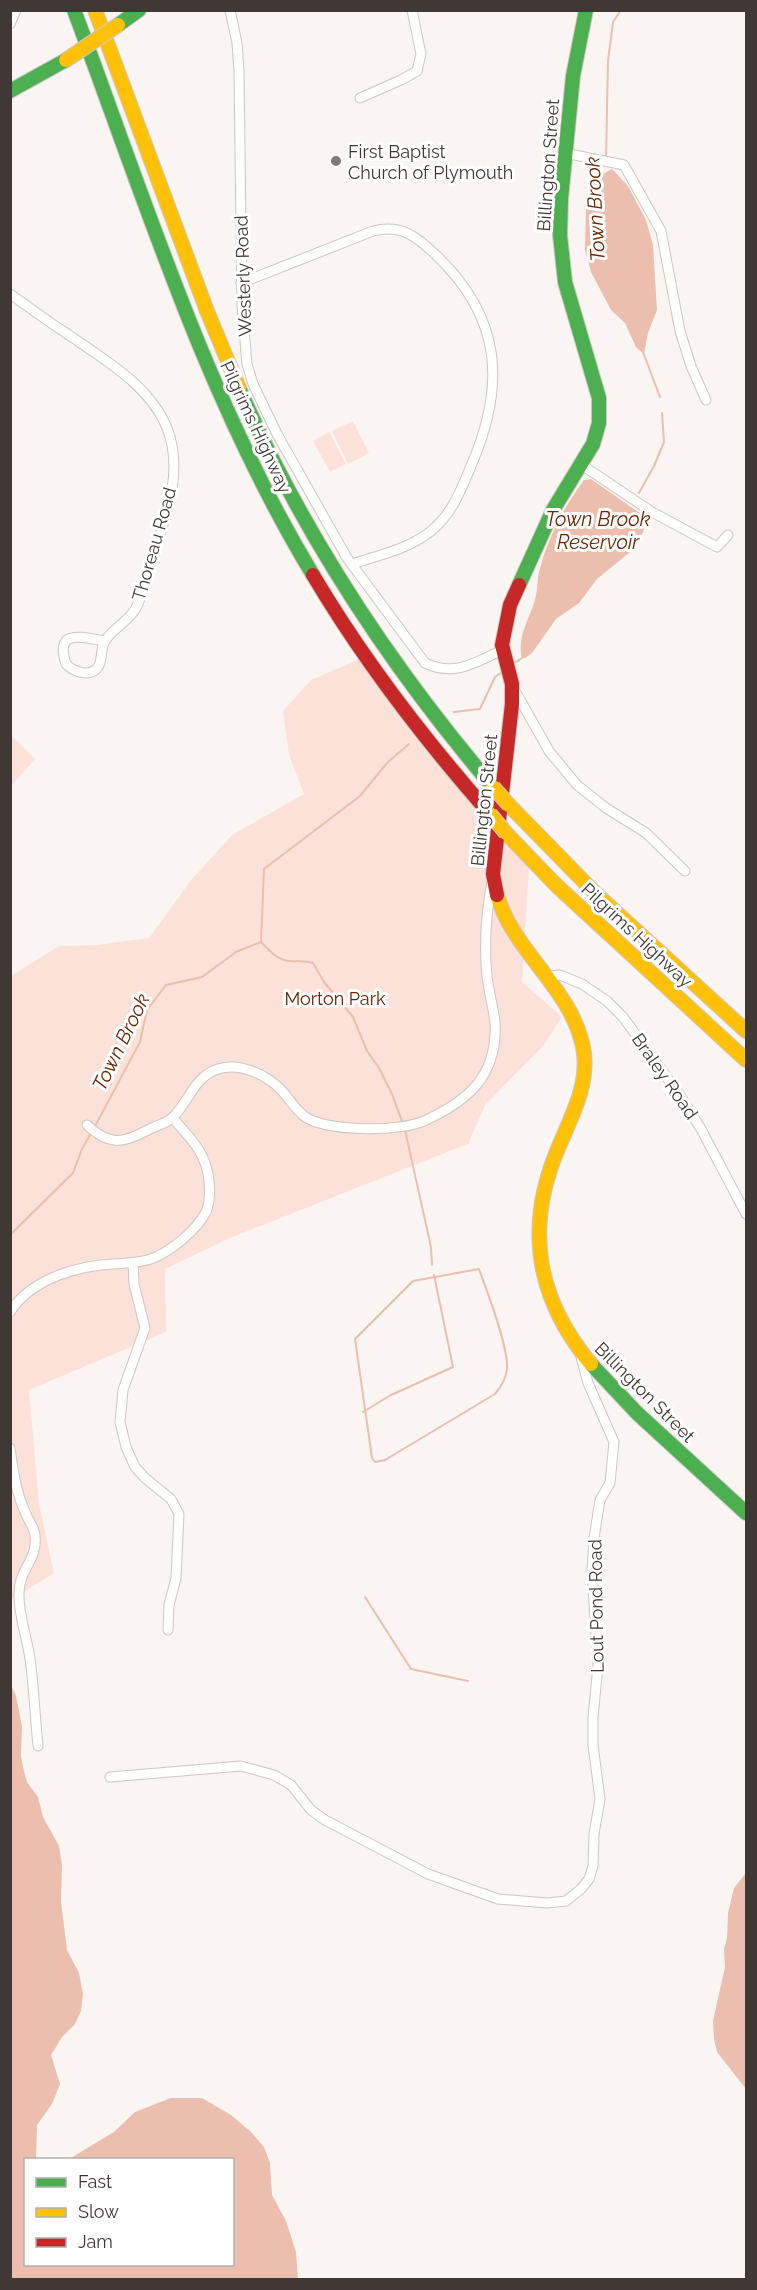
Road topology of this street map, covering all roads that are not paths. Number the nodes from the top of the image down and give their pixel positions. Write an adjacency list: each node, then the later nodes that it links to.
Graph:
1 (16, 10): 8 (street)
2 (74, 10): 25 (main road, Pilgrims Highway, bridge)
3 (139, 10): 9 (main road, bridge)
4 (230, 10): 12 (street, Westerly Road)
5 (412, 10): 10 (street)
6 (586, 10): 11 (main road, Billington Street)
7 (96, 12): 24 (main road, Pilgrims Highway, bridge)
8 (10, 24)
9 (10, 91)
10 (360, 98)
11 (564, 153): 14 (street); 15 (main road, Billington Street)
12 (242, 283): 17 (street, Westerly Road); 17 (street)
13 (10, 294): 18 (street, Thoreau Road)
14 (706, 400)
15 (582, 465): 16 (street); 19 (main road, Billington Street)
16 (729, 535)
17 (352, 564): 19 (street, Westerly Road)
18 (105, 640): 18 (street, Thoreau Road)
19 (503, 653): 20 (main road, Billington Street)
20 (511, 680): 21 (street); 22 (main road, Billington Street)
21 (685, 871)
22 (493, 874): 23 (main road, Billington Street); 26 (street)
23 (549, 976): 28 (street, Braley Road); 31 (main road, Billington Street)
24 (747, 1031)
25 (747, 1060)
26 (173, 1118): 27 (street); 29 (street)
27 (87, 1125)
28 (747, 1214)
29 (133, 1263): 30 (street); 34 (street)
30 (10, 1312)
31 (579, 1351): 33 (main road, Billington Street); 36 (street, Lout Pond Road)
32 (10, 1448): 35 (street)
33 (747, 1513)
34 (168, 1630)
35 (38, 1746)
36 (110, 1777)

